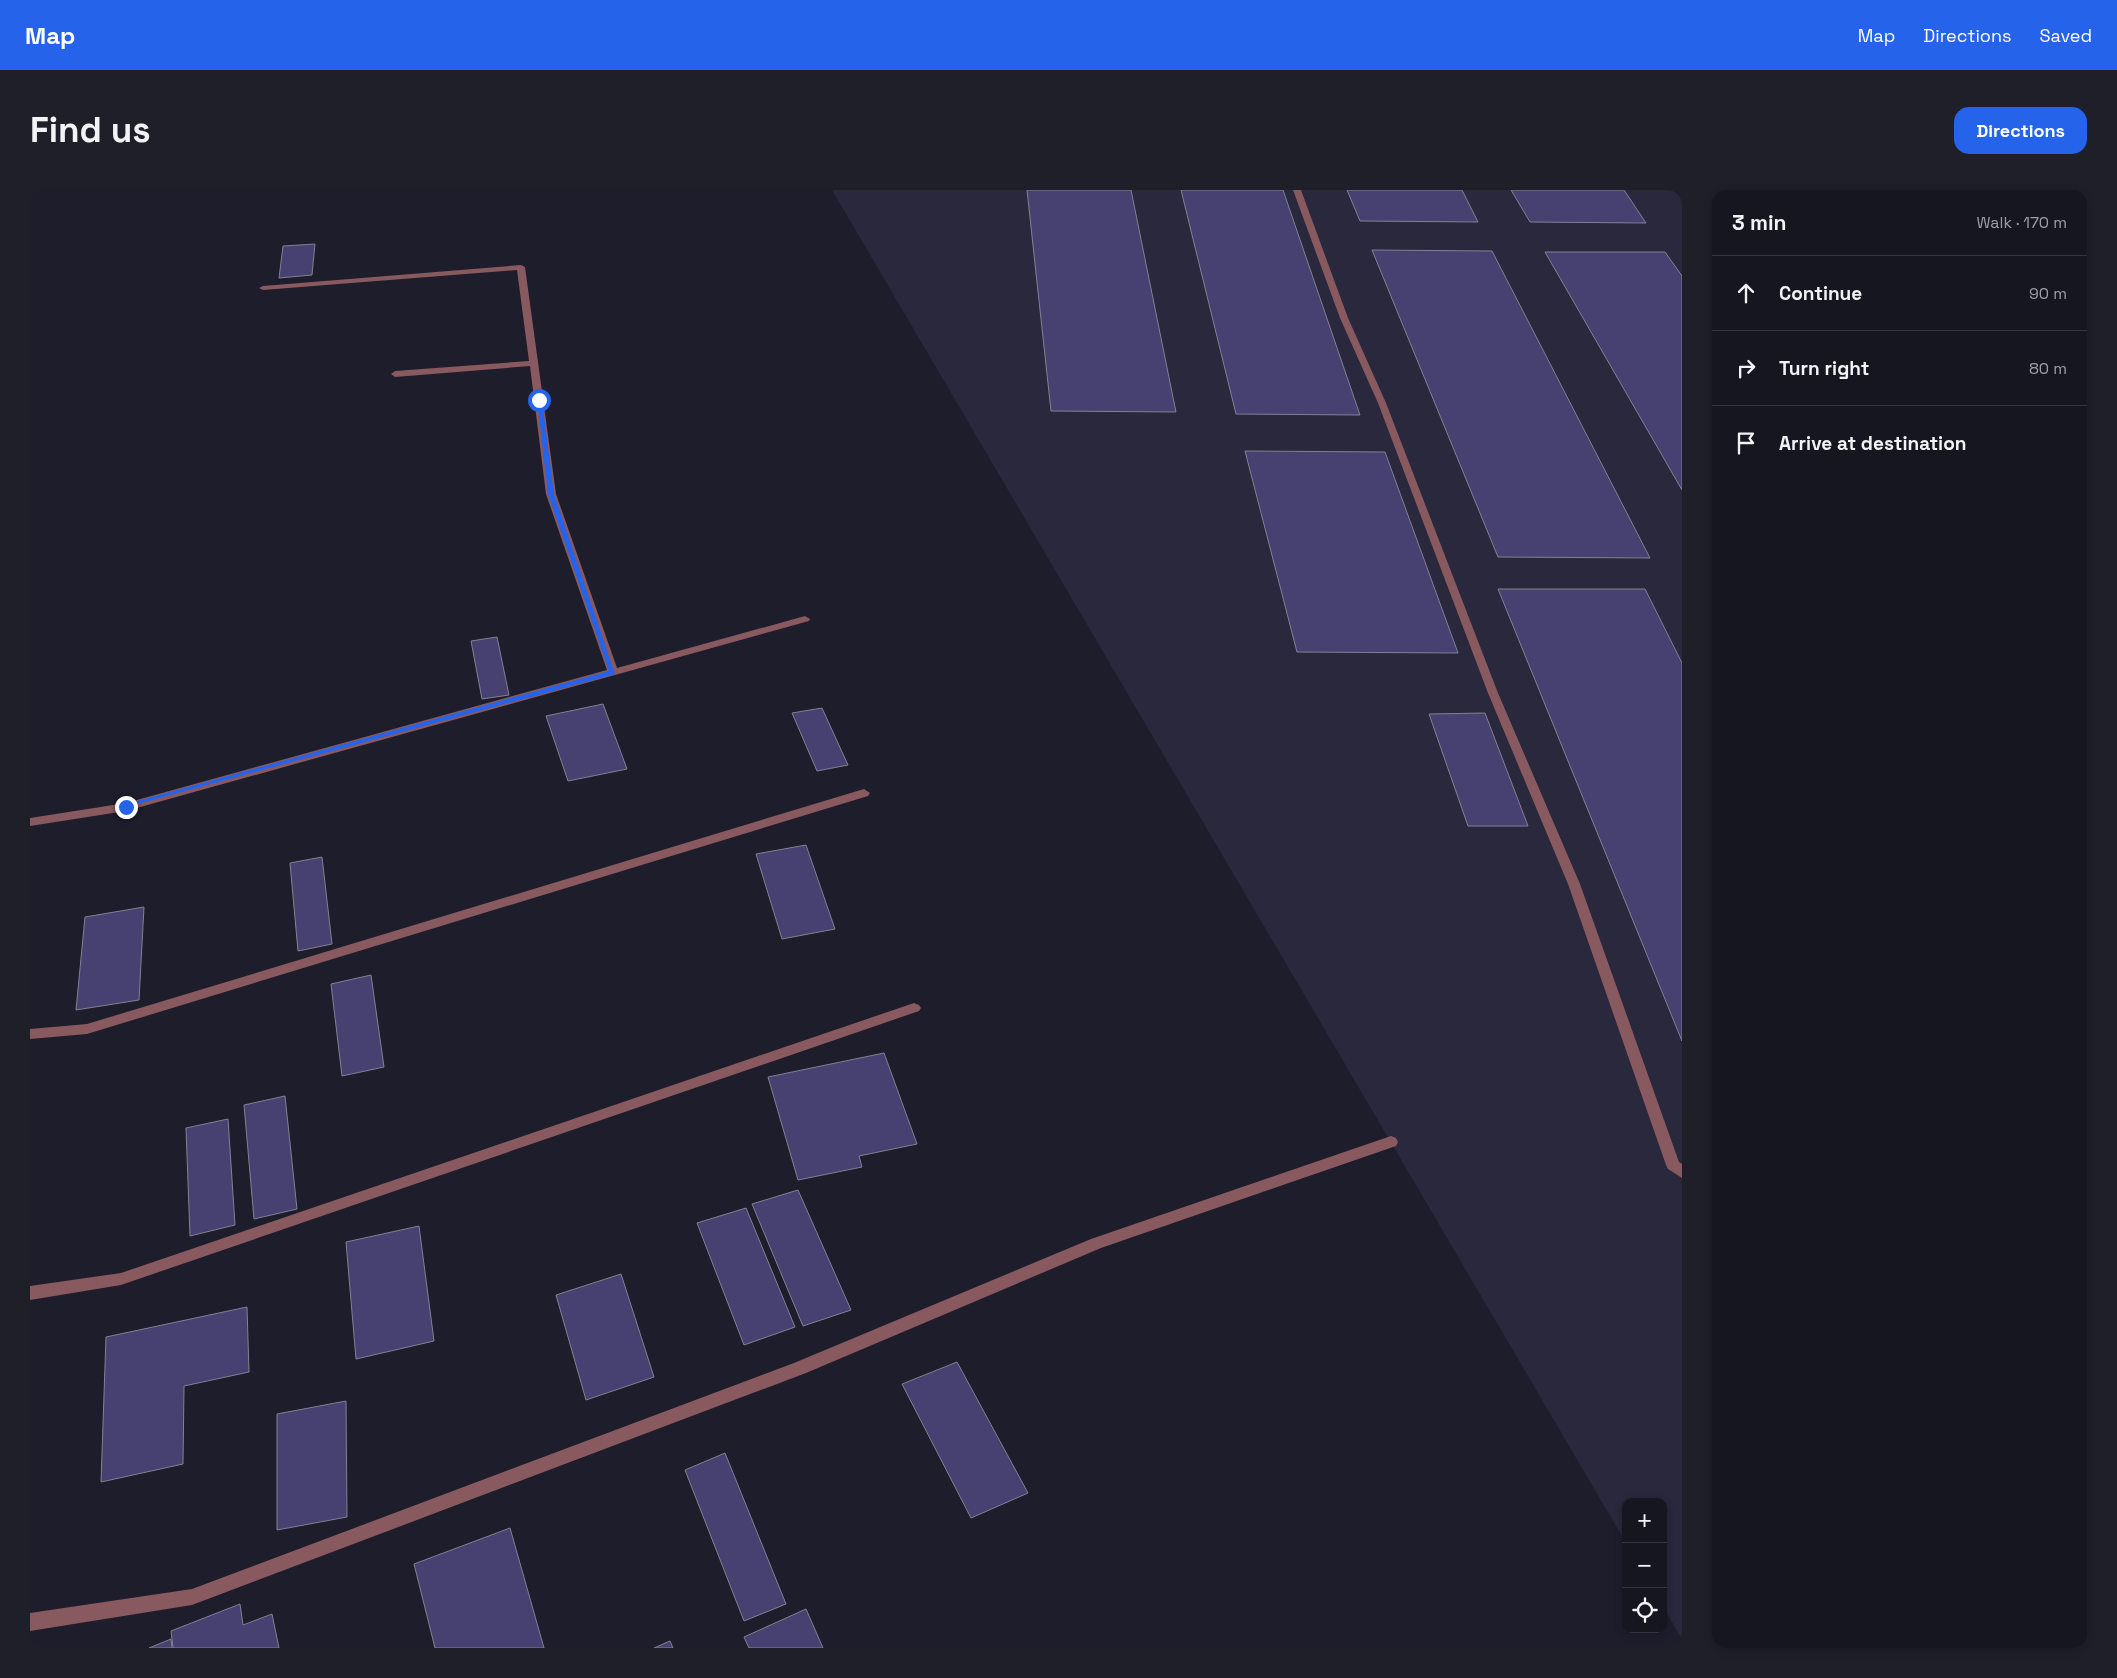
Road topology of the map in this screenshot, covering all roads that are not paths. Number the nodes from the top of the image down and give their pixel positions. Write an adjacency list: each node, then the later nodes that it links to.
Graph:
1 (1297, 190): 12 (street)
2 (263, 288): 3 (street)
3 (534, 363): 4 (street); 6 (street)
4 (395, 374)
5 (805, 619): 6 (street)
6 (613, 672): 8 (street)
7 (864, 793): 10 (street)
8 (30, 822)
9 (914, 1008): 13 (street)
10 (30, 1034)
11 (1391, 1142): 14 (street)
12 (1682, 1172)
13 (30, 1292)
14 (30, 1622)

